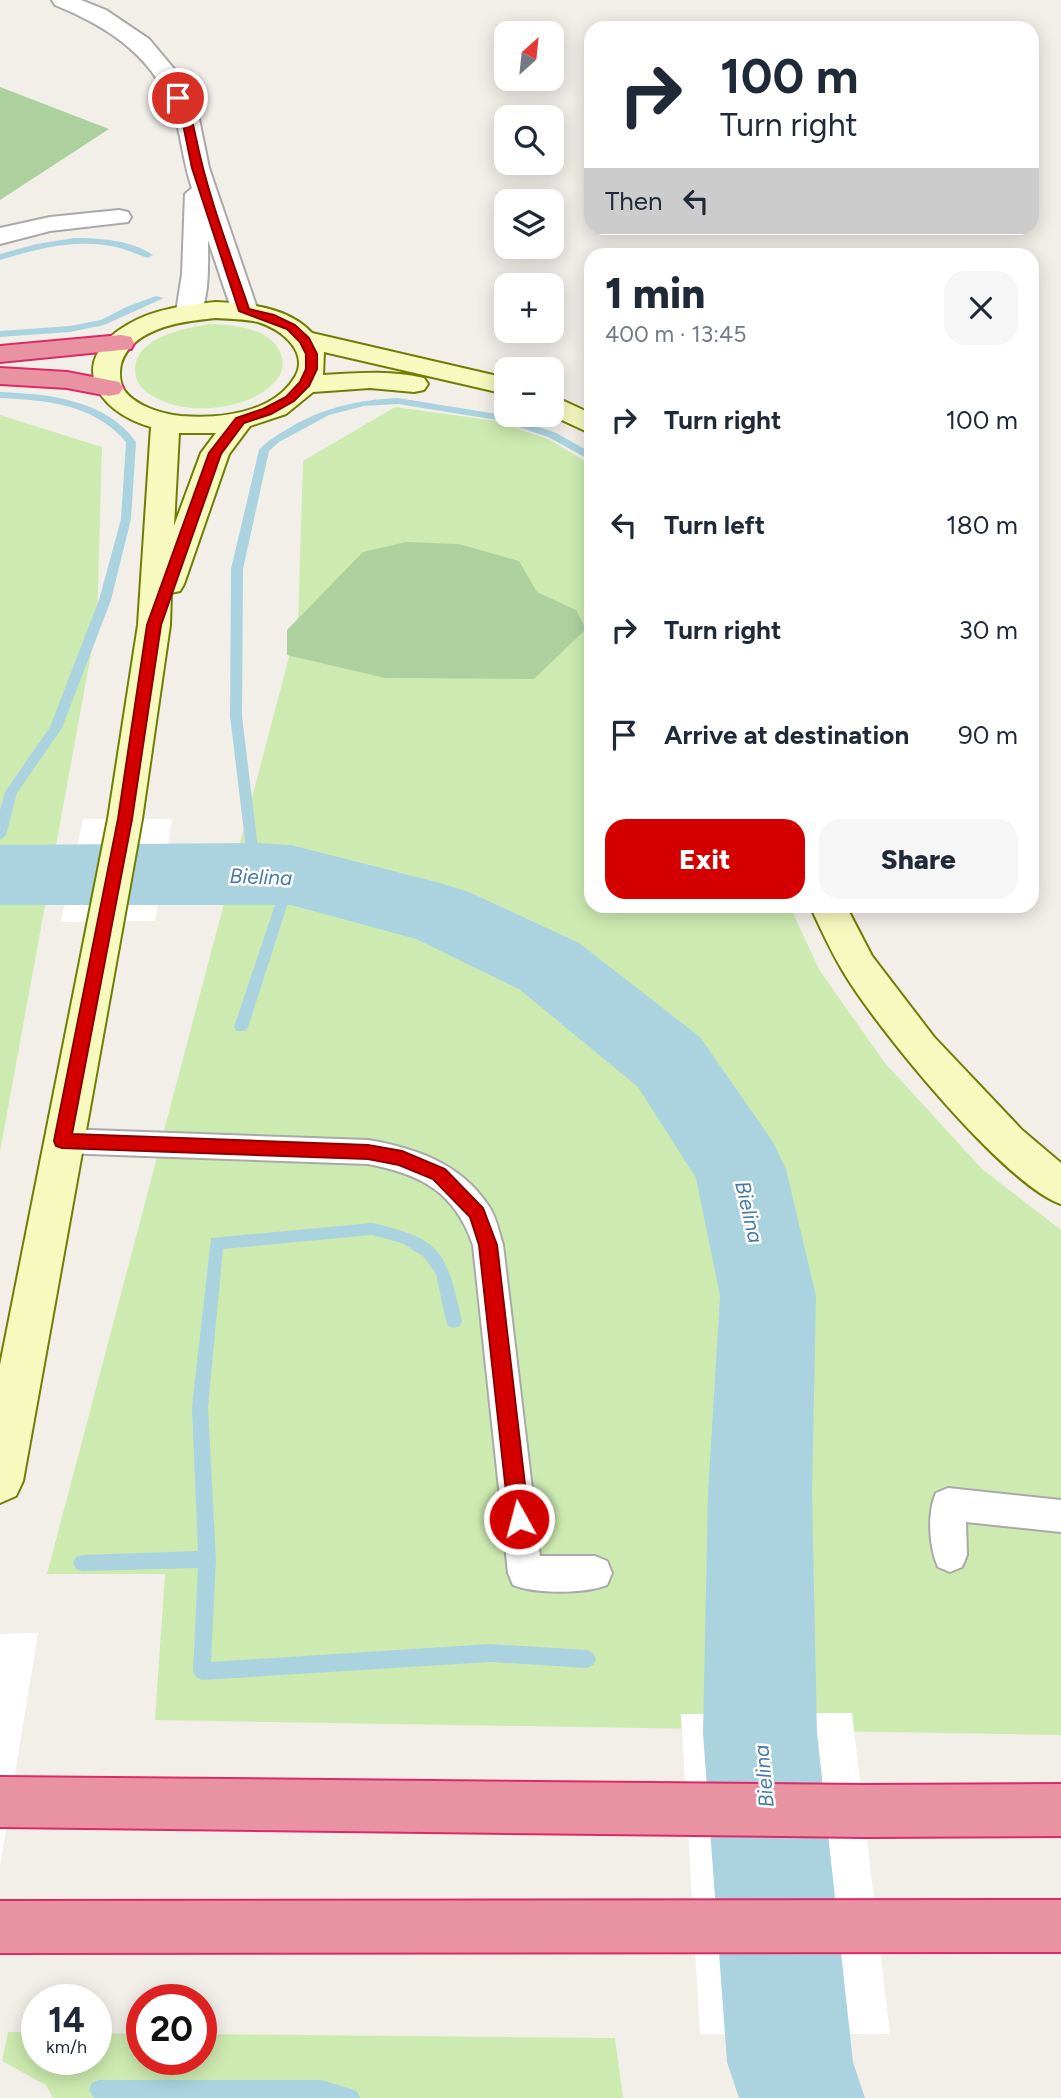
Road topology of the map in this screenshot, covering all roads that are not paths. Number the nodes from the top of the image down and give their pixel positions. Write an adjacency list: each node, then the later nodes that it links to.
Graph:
1 (63, 0): 2 (street)
2 (197, 168): 5 (street); 6 (street)
3 (119, 217): 4 (street)
4 (0, 236)
5 (245, 311): 6 (main road); 7 (main road)
6 (189, 312): 8 (main road)
7 (305, 340): 11 (main road); 12 (main road)
8 (121, 343): 9 (highway); 13 (main road)
9 (0, 354)
10 (0, 376): 13 (highway)
11 (305, 384): 14 (main road); 17 (main road)
12 (494, 384)
13 (109, 388): 18 (main road)
14 (494, 398)
15 (564, 410): 19 (main road)
16 (564, 417): 20 (main road)
17 (240, 421): 18 (main road); 21 (main road)
18 (165, 422): 21 (main road)
19 (584, 422)
20 (584, 423)
21 (154, 625): 23 (main road)
22 (832, 913): 24 (main road)
23 (62, 1141): 25 (main road); 28 (lane)
24 (1061, 1187)
25 (0, 1481)
26 (1061, 1516): 27 (lane)
27 (950, 1555)
28 (595, 1573)
29 (0, 1802): 30 (highway)
30 (1061, 1810)
31 (1061, 1926): 32 (highway)
32 (0, 1927)

